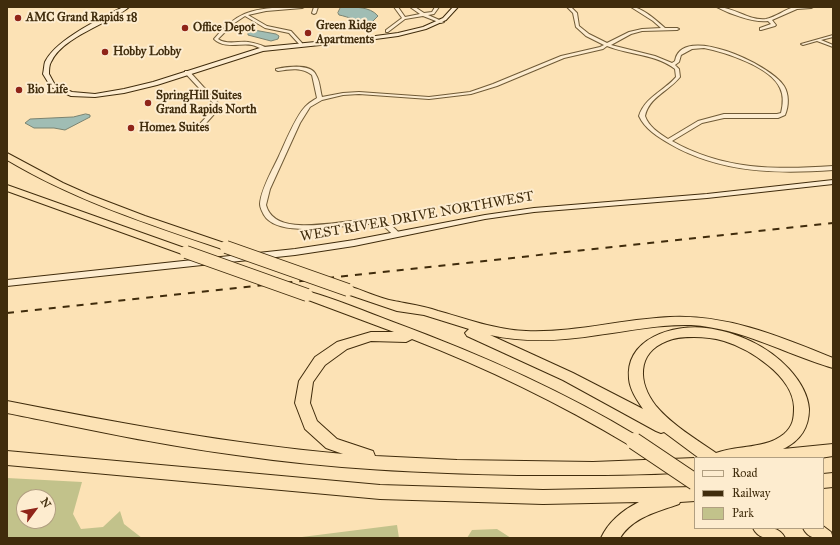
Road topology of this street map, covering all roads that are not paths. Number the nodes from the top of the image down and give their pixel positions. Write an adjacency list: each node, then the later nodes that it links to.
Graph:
1 (127, 7): 34 (street)
2 (250, 7): 14 (street)
3 (302, 7): 14 (street)
4 (316, 7): 15 (street)
5 (396, 7): 18 (street)
6 (412, 7): 17 (street)
7 (437, 7): 17 (street)
8 (456, 7): 20 (street)
9 (569, 7): 29 (street)
10 (633, 7): 21 (street)
11 (719, 7): 19 (street)
12 (811, 7): 13 (street)
13 (796, 8): 19 (street)
14 (254, 12): 16 (street)
15 (314, 13)
16 (245, 15): 27 (street); 31 (street)
17 (424, 15): 18 (street); 20 (street)
18 (404, 18): 24 (street)
19 (769, 20): 23 (street)
20 (442, 22): 27 (street)
21 (664, 29): 22 (street); 29 (street)
22 (677, 29)
23 (761, 29)
24 (387, 31)
25 (833, 36): 26 (street)
26 (818, 41): 28 (street); 30 (street)
27 (301, 44): 31 (street)
28 (803, 44)
29 (608, 45): 32 (street); 35 (street)
30 (833, 46)
31 (263, 48): 34 (street)
32 (673, 65): 37 (street); 37 (street)
33 (278, 70): 35 (street)
34 (188, 72): 36 (street)
35 (320, 99): 44 (street)
36 (198, 129)
37 (668, 141): 39 (street)
38 (7, 156): 46 (highway, bridge)
39 (833, 168)
40 (833, 182): 44 (street, WEST RIVER DRIVE NORTHWEST)
41 (7, 188): 43 (highway)
42 (7, 192): 43 (highway)
43 (48, 203): 47 (highway, bridge)
44 (396, 234): 45 (street, WEST RIVER DRIVE NORTHWEST)
45 (7, 283)
46 (396, 305): 48 (highway); 50 (highway)
47 (448, 348): 56 (highway); 58 (highway, bridge)
48 (833, 363)
49 (7, 407): 56 (highway)
50 (692, 445): 52 (highway); 53 (highway)
51 (833, 450): 54 (highway)
52 (710, 457)
53 (726, 457)
54 (774, 457)
55 (7, 458): 59 (highway)
56 (395, 464): 57 (highway)
57 (693, 464)
58 (694, 481)
59 (694, 494)
60 (694, 494): 64 (highway)
61 (759, 529): 65 (highway)
62 (763, 529): 66 (highway)
63 (813, 529): 67 (highway)
64 (610, 538)
65 (769, 538)
66 (776, 538)
67 (825, 538)

